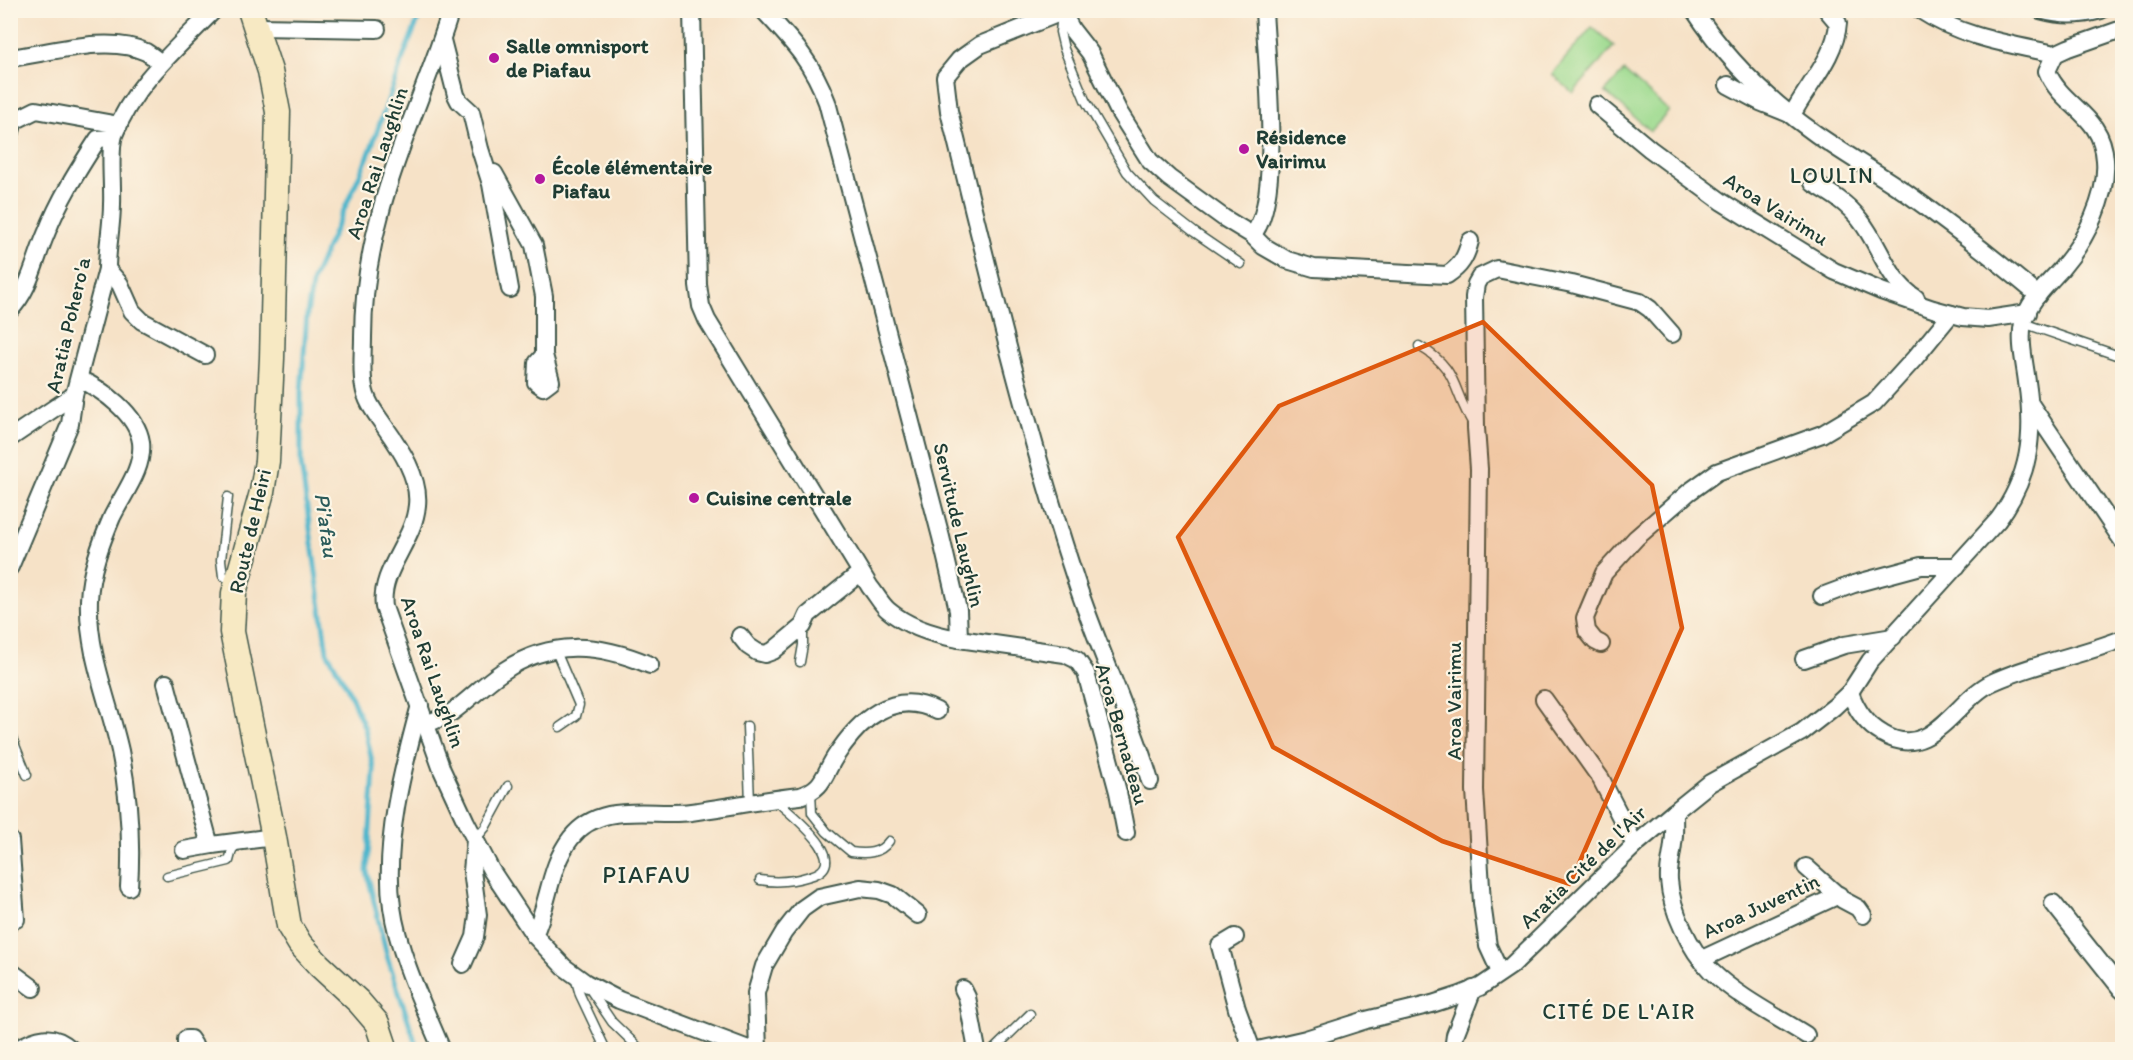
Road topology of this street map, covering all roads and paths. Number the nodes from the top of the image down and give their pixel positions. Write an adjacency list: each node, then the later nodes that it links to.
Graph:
1 (214, 10): 18 (street, Aratia Pohero'a)
2 (451, 10): 15 (street, Aroa Rai Laughlin)
3 (692, 10): 51 (street, Servitude Laughlin)
4 (763, 10): 57 (street, Servitude Laughlin)
5 (1264, 10): 28 (street)
6 (1694, 10): 21 (street)
7 (1827, 10): 21 (street)
8 (1920, 10): 16 (street)
9 (2040, 10): 10 (street)
10 (2101, 10)
11 (1062, 11): 28 (street); 30 (lane); 74 (street)
12 (254, 19): 13 (street); 52 (main road, Route de Heiri)
13 (377, 28)
14 (2122, 29): 16 (street)
15 (442, 40): 24 (street); 67 (street, Aroa Rai Laughlin)
16 (2055, 54): 26 (street)
17 (10, 58): 18 (street)
18 (161, 63): 22 (street, Aratia Pohero'a)
19 (1728, 86): 21 (street)
20 (1597, 105): 34 (street, Aroa Vairimu)
21 (1792, 114): 33 (street)
22 (116, 132): 23 (street); 31 (street, Aratia Pohero'a); 35 (street)
23 (10, 135)
24 (480, 149): 32 (street); 41 (street)
25 (2122, 162): 26 (street)
26 (2106, 167): 33 (street)
27 (1813, 183): 34 (street)
28 (1252, 235): 29 (street)
29 (1470, 241)
30 (1241, 264)
31 (107, 268): 40 (street); 43 (street, Aratia Pohero'a)
32 (510, 289)
33 (2038, 295): 37 (street)
34 (1933, 309): 36 (street, Aroa Vairimu)
35 (10, 310)
36 (1951, 314): 37 (street, Aroa Vairimu); 59 (street)
37 (2026, 318): 42 (lane); 44 (street, Aratia Cité de l'Air)
38 (1672, 334): 45 (street, Aroa Vairimu)
39 (1419, 346): 45 (lane, Aroa Vairimu)
40 (205, 355)
41 (543, 355)
42 (2122, 357)
43 (77, 387): 46 (street); 50 (street, Aratia Pohero'a); 92 (street)
44 (2031, 405): 48 (street); 49 (street, Aratia Cité de l'Air)
45 (1476, 428): 103 (street, Aroa Vairimu)
46 (10, 438)
47 (228, 496): 52 (lane)
48 (2122, 540)
49 (1958, 566): 53 (street); 56 (street, Aratia Cité de l'Air)
50 (10, 567)
51 (860, 573): 54 (street); 57 (street, Servitude Laughlin)
52 (237, 583): 81 (main road, Route de Heiri)
53 (1822, 596)
54 (803, 626): 55 (street); 62 (lane)
55 (740, 636)
56 (1893, 637): 61 (street); 65 (street, Aratia Cité de l'Air)
57 (960, 639): 80 (street, Aroa Bernadeau)
58 (2122, 639): 65 (street)
59 (1601, 644)
60 (555, 648): 63 (street); 69 (street); 71 (lane)
61 (1804, 659)
62 (800, 662)
63 (650, 665)
64 (166, 683): 86 (street)
65 (1850, 692): 79 (street, Aratia Cité de l'Air)
66 (1544, 699): 87 (street)
67 (420, 705): 69 (street, Aroa Rai Laughlin); 116 (street)
68 (937, 711): 76 (street)
69 (427, 724): 83 (street, Aroa Rai Laughlin)
70 (747, 726): 78 (lane)
71 (560, 727)
72 (10, 733): 73 (lane)
73 (27, 775)
74 (1150, 781)
75 (508, 786): 83 (lane)
76 (811, 792): 77 (street); 84 (lane)
77 (774, 799): 78 (street); 91 (lane)
78 (750, 802): 98 (street)
79 (1674, 812): 87 (street, Aratia Cité de l'Air); 100 (street, Aroa Juventin)
80 (1126, 834)
81 (274, 837): 85 (street); 115 (main road, Route de Heiri)
82 (10, 840): 97 (street)
83 (475, 840): 98 (street, Aroa Rai Laughlin); 101 (street)
84 (890, 841)
85 (239, 842): 86 (street); 90 (lane)
86 (212, 845): 88 (street)
87 (1635, 845): 103 (street, Aratia Cité de l'Air)
88 (184, 850)
89 (1806, 867): 93 (street, Aroa Juventin)
90 (167, 876)
91 (760, 880)
92 (129, 887)
93 (1839, 895): 96 (street, Aroa Juventin); 100 (street, Aroa Juventin)
94 (2053, 903): 108 (street)
95 (918, 915): 120 (street)
96 (1863, 915)
97 (10, 921)
98 (534, 935): 104 (street, Aroa Rai Laughlin)
99 (1235, 937): 123 (street)
100 (1702, 959): 111 (street, Aroa Juventin)
101 (463, 964)
102 (10, 971): 105 (street)
103 (1500, 972): 107 (street, Aratia Cité de l'Air)
104 (580, 980): 112 (street, Aroa Rai Laughlin); 117 (lane, Aroa Rai Laughlin); 118 (lane, Aroa Rai Laughlin)
105 (33, 988)
106 (963, 988): 121 (street)
107 (1473, 989): 110 (street, Aratia Cité de l'Air); 126 (street)
108 (2122, 990)
109 (1030, 1014): 122 (lane)
110 (1328, 1032): 124 (street, Aratia Cité de l'Air); 125 (street)
111 (1806, 1035)
112 (729, 1045): 119 (street, Aroa Rai Laughlin)
113 (16, 1050): 114 (street)
114 (72, 1050)
115 (386, 1050)
116 (442, 1050)
117 (606, 1050)
118 (641, 1050)
119 (751, 1050)
120 (758, 1050)
121 (977, 1050)
122 (993, 1050)
123 (1252, 1050)
124 (1258, 1050)
125 (1326, 1050)
126 (1453, 1050)

